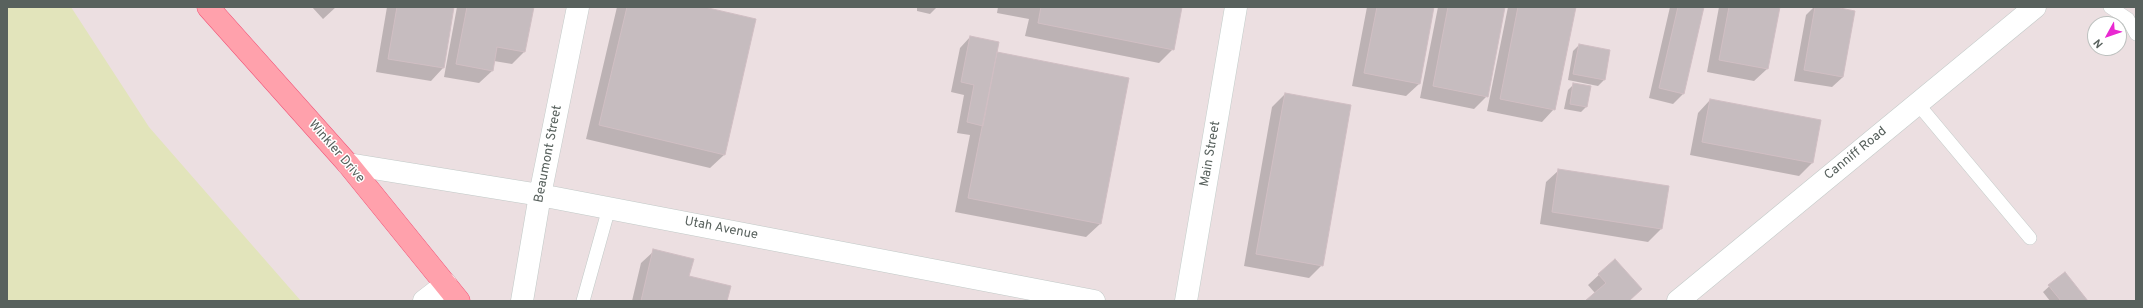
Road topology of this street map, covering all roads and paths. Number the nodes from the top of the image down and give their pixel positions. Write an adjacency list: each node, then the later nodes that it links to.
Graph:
1 (208, 7): 8 (main road, Winkler Drive)
2 (578, 7): 9 (street, Beaumont Street)
3 (1236, 7): 19 (street, Main Street)
4 (2035, 7): 7 (street, Canniff Road)
5 (2110, 7): 6 (lane)
6 (2136, 34)
7 (1917, 103): 11 (lane); 13 (street, Canniff Road)
8 (348, 164): 9 (street, Utah Avenue); 12 (main road, Winkler Drive)
9 (540, 194): 10 (street, Utah Avenue); 16 (street, Beaumont Street)
10 (609, 208): 17 (lane); 18 (street, Utah Avenue)
11 (2030, 238)
12 (446, 284): 14 (street); 15 (main road, Winkler Drive)
13 (1687, 298)
14 (424, 301)
15 (459, 301)
16 (522, 301)
17 (583, 301)
18 (1094, 301)
19 (1186, 301)

